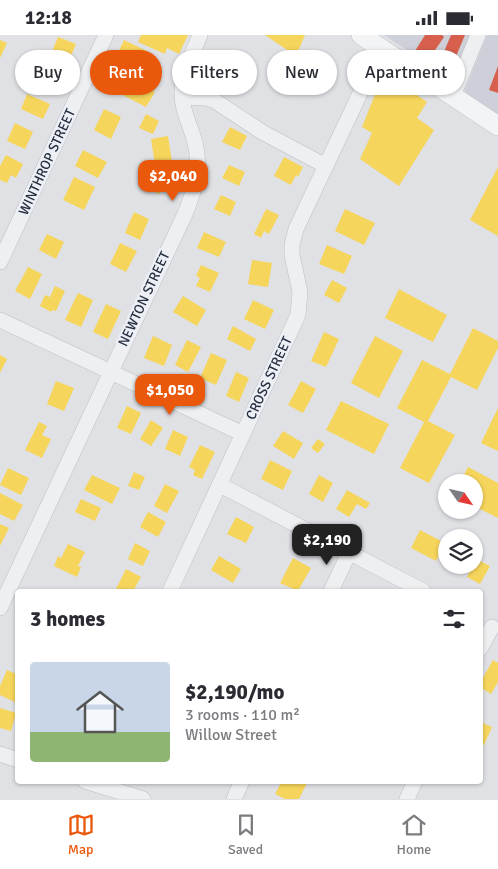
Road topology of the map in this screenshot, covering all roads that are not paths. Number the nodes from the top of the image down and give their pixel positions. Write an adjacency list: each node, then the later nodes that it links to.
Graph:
1 (105, 35): 10 (street, WINTHROP STREET)
2 (200, 35): 7 (street, NEWTON STREET)
3 (361, 35): 5 (main road)
4 (478, 35): 6 (street)
5 (381, 49): 6 (main road); 9 (street, CROSS STREET)
6 (454, 96): 8 (main road)
7 (183, 97): 9 (street); 12 (street, NEWTON STREET)
8 (498, 126)
9 (326, 166): 13 (street, CROSS STREET)
10 (0, 262)
11 (0, 320): 12 (street)
12 (110, 371): 13 (street); 19 (street, NEWTON STREET)
13 (243, 434): 14 (street, CROSS STREET)
14 (220, 485): 15 (street); 16 (street, CROSS STREET)
15 (349, 553): 17 (street); 18 (street)
16 (171, 589)
17 (332, 589)
18 (419, 589)
19 (0, 608)
20 (490, 626): 21 (street)
21 (483, 642)
22 (0, 754): 23 (street)
23 (15, 759)
24 (96, 784): 27 (street)
25 (241, 784): 28 (street)
26 (414, 784): 29 (street)
27 (143, 799)
28 (234, 799)
29 (407, 799)

